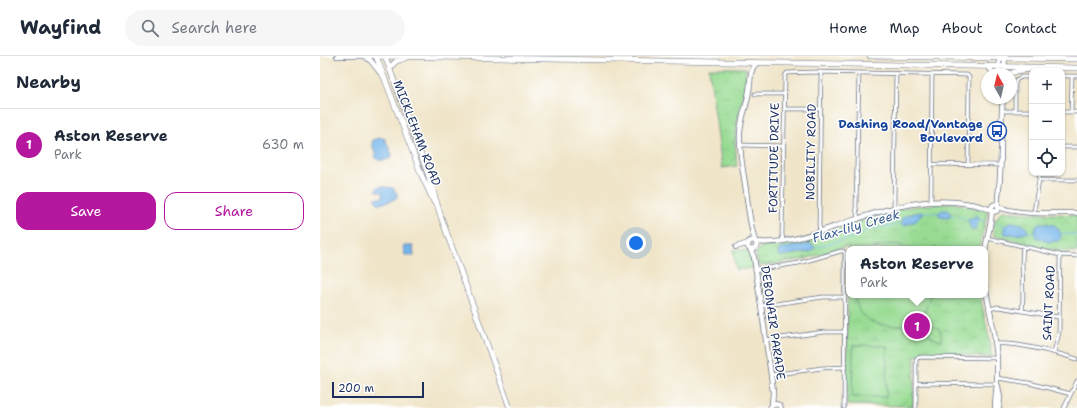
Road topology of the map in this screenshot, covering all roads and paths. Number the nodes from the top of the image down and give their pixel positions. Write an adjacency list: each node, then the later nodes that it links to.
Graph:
1 (337, 56): 6 (street)
2 (376, 56): 3 (main road); 6 (street); 31 (main road, MICKLEHAM ROAD)
3 (385, 56): 7 (main road); 19 (main road, MICKLEHAM ROAD)
4 (870, 56): 8 (main road)
5 (962, 56): 8 (street)
6 (366, 57): 31 (street)
7 (412, 57): 12 (main road); 19 (main road)
8 (954, 57): 9 (main road)
9 (1002, 57): 10 (main road); 15 (street)
10 (1016, 57): 11 (main road)
11 (1077, 59)
12 (746, 63): 13 (main road); 20 (street)
13 (757, 63): 14 (main road); 20 (street)
14 (987, 66): 15 (main road)
15 (1002, 67): 16 (main road)
16 (1047, 68)
17 (1065, 68): 18 (main road)
18 (1077, 68)
19 (390, 70): 59 (main road, MICKLEHAM ROAD)
20 (752, 70): 44 (street, DEBONAIR PARADE)
21 (1029, 70): 22 (street)
22 (1017, 71)
23 (822, 72): 24 (street); 33 (street, FORTITUDE DRIVE); 37 (street, NOBILITY ROAD)
24 (859, 72): 25 (street); 60 (street)
25 (896, 73): 26 (street); 55 (street)
26 (932, 74): 48 (street); 49 (street)
27 (1065, 76): 28 (street)
28 (1072, 76): 29 (street); 42 (street)
29 (1077, 76)
30 (1029, 77): 39 (street)
31 (385, 78): 59 (main road, MICKLEHAM ROAD)
32 (755, 94): 33 (street)
33 (784, 94): 36 (street, FORTITUDE DRIVE)
34 (1001, 104): 38 (street)
35 (1003, 104): 38 (street)
36 (784, 108): 37 (street); 45 (street, FORTITUDE DRIVE)
37 (821, 109): 61 (street, NOBILITY ROAD)
38 (1002, 111): 39 (street); 50 (street)
39 (1015, 111): 40 (street)
40 (1029, 111)
41 (1065, 112): 42 (street)
42 (1071, 112): 43 (street)
43 (1077, 112)
44 (740, 145): 45 (street); 64 (street, DEBONAIR PARADE)
45 (784, 146): 63 (street, FORTITUDE DRIVE)
46 (1065, 147): 47 (street)
47 (1077, 147)
48 (931, 164): 49 (street); 54 (street)
49 (968, 165): 50 (street)
50 (1001, 165): 56 (street)
51 (1040, 176): 52 (street)
52 (1039, 180): 53 (street); 57 (street)
53 (1077, 180)
54 (931, 202): 55 (street); 56 (street)
55 (894, 207): 60 (street)
56 (995, 208): 57 (street); 62 (street)
57 (1034, 212): 58 (street)
58 (1077, 213)
59 (441, 217): 83 (main road, MICKLEHAM ROAD)
60 (858, 218): 61 (street)
61 (821, 232): 63 (street)
62 (987, 238): 65 (street); 66 (street)
63 (783, 241): 64 (street)
64 (752, 245): 67 (street); 70 (street, DEBONAIR PARADE)
65 (986, 246)
66 (1023, 246): 68 (street); 75 (street)
67 (735, 247)
68 (1060, 255): 69 (street); 76 (street, SAINT ROAD)
69 (1077, 256)
70 (755, 270): 71 (street); 73 (street, DEBONAIR PARADE)
71 (846, 297): 73 (street); 77 (street)
72 (987, 298): 74 (street)
73 (760, 306): 78 (street, DEBONAIR PARADE)
74 (989, 309): 75 (street); 79 (street)
75 (1022, 311): 76 (street)
76 (1059, 317): 80 (street, SAINT ROAD)
77 (845, 332): 78 (street); 84 (street)
78 (766, 340): 85 (street, DEBONAIR PARADE)
79 (996, 344): 80 (street); 81 (street)
80 (1054, 352): 82 (street)
81 (997, 358): 86 (street); 88 (street)
82 (1077, 359)
83 (494, 363): 94 (main road, MICKLEHAM ROAD); 95 (main road, MICKLEHAM ROAD)
84 (844, 367): 85 (street); 96 (street)
85 (771, 375): 90 (street, DEBONAIR PARADE)
86 (997, 378): 89 (street); 91 (street)
87 (1077, 381): 91 (street)
88 (916, 384): 89 (street); 97 (street)
89 (997, 384): 98 (street); 99 (street)
90 (773, 392): 92 (street, DEBONAIR PARADE); 93 (street, DEBONAIR PARADE)
91 (1071, 394): 100 (street)
92 (770, 407): 93 (street)
93 (781, 407)
94 (510, 408)
95 (513, 408)
96 (844, 408)
97 (916, 408)
98 (995, 408)
99 (999, 408)
100 (1064, 408)

